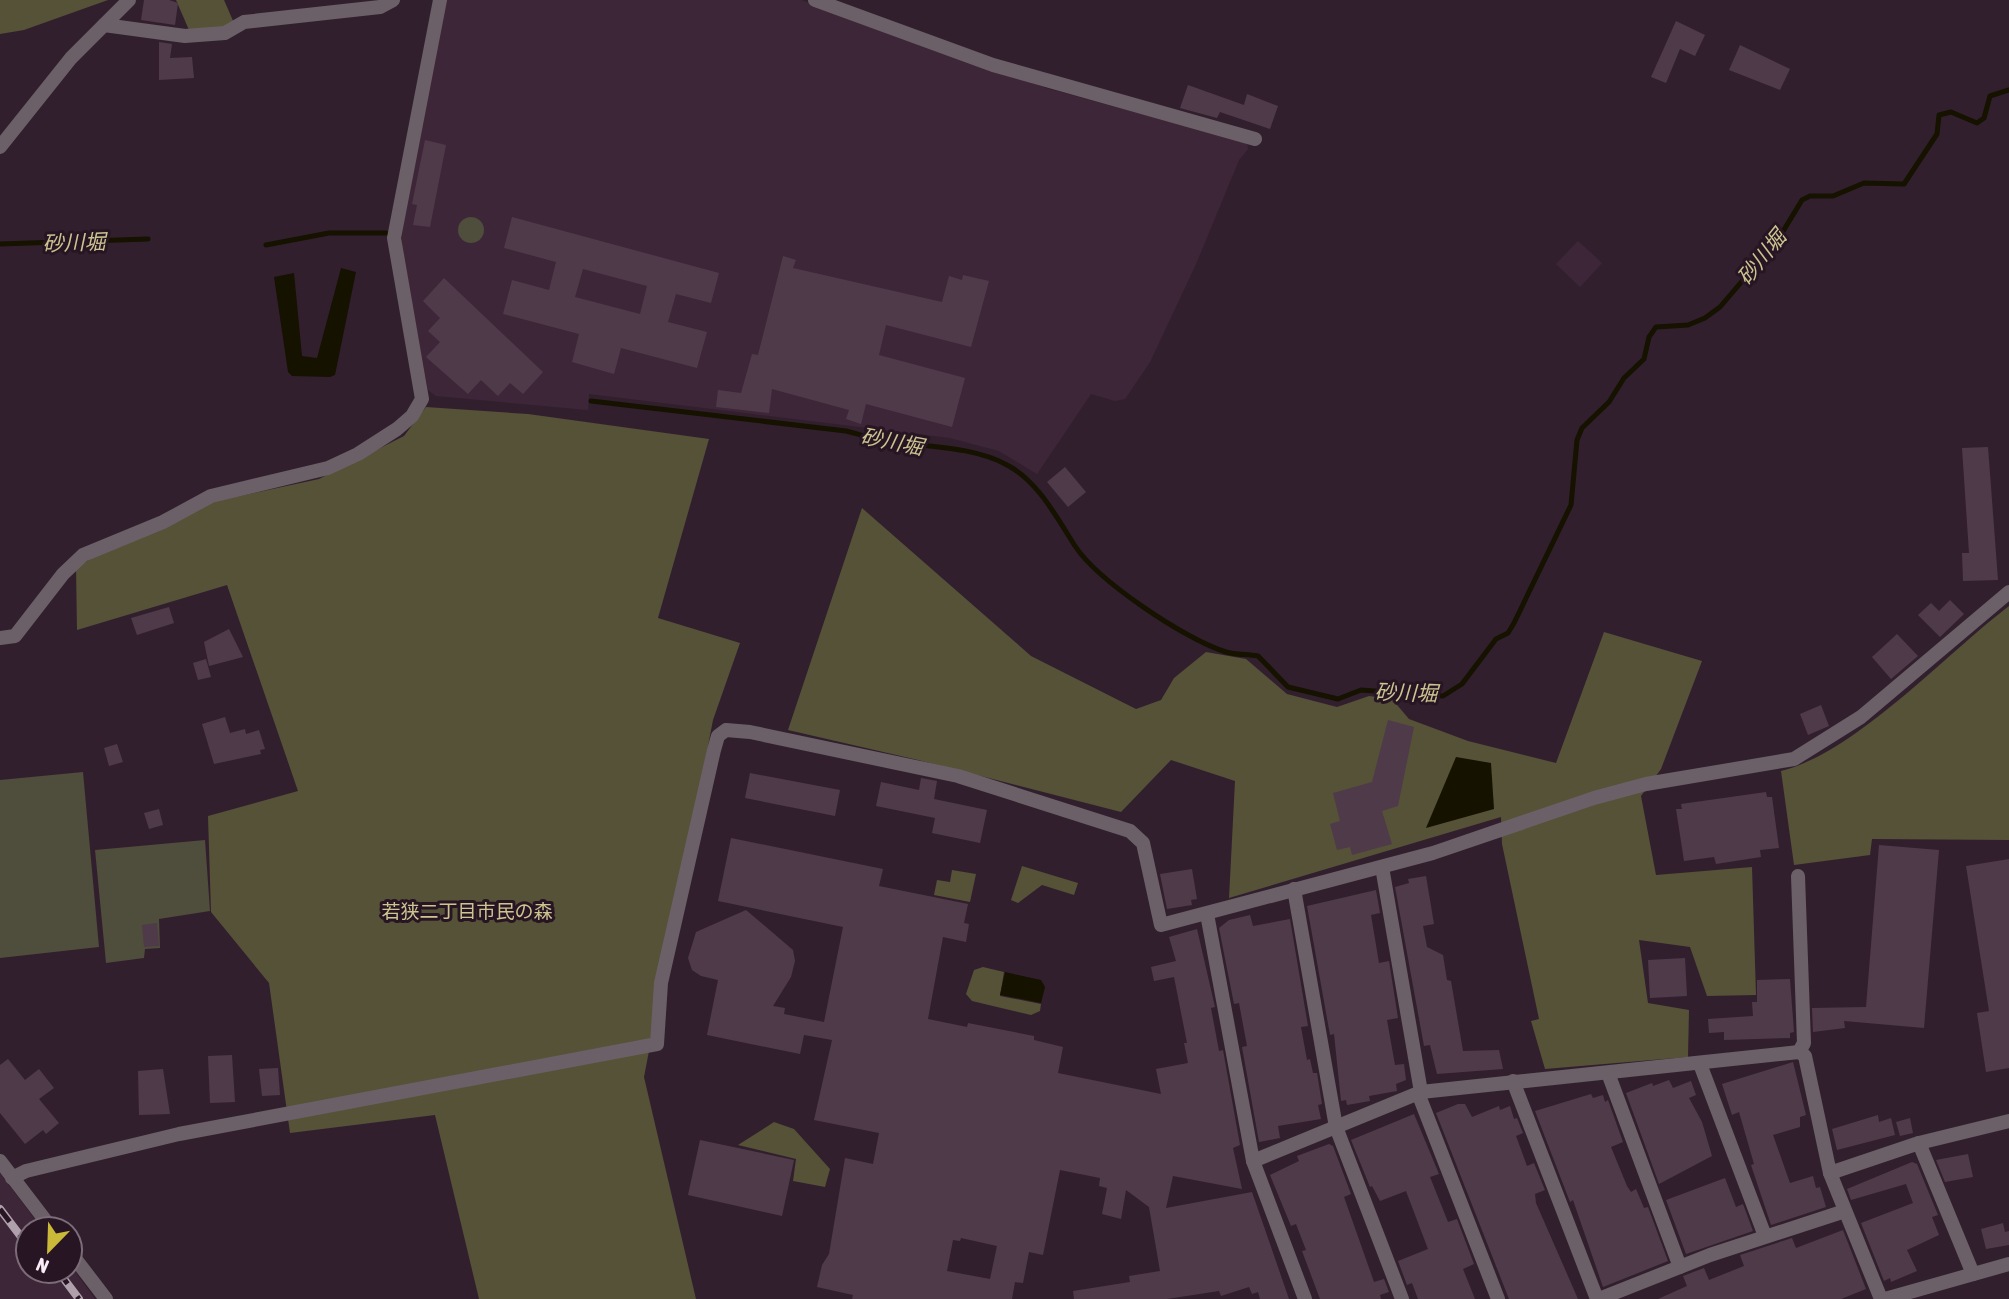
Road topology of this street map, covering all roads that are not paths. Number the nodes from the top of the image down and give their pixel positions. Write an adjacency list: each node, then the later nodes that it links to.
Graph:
1 (129, 0): 5 (street)
2 (393, 0): 5 (street)
3 (440, 0): 9 (street)
4 (814, 0): 6 (street)
5 (104, 25): 7 (street)
6 (1255, 139)
7 (0, 147)
8 (2009, 593): 10 (street)
9 (0, 638)
10 (1382, 867): 12 (street); 18 (street)
11 (1798, 876): 14 (street)
12 (1294, 890): 13 (street); 20 (street)
13 (1207, 914): 23 (street); 25 (street)
14 (1799, 1052): 15 (street); 24 (street)
15 (1700, 1064): 16 (street); 28 (street)
16 (1608, 1073): 17 (street); 30 (street)
17 (1513, 1081): 18 (street); 38 (street)
18 (1420, 1093): 20 (street); 37 (street)
19 (2009, 1121): 21 (street)
20 (1336, 1127): 23 (street); 36 (street)
21 (1919, 1143): 24 (street); 32 (street)
22 (0, 1161): 25 (street)
23 (1253, 1161): 35 (street)
24 (1830, 1173): 26 (street)
25 (12, 1178): 27 (street)
26 (1845, 1211): 28 (street); 39 (street)
27 (41, 1215)
28 (1765, 1236): 30 (street)
29 (2009, 1264): 32 (street)
30 (1680, 1267): 38 (street)
31 (84, 1270): 34 (street)
32 (1973, 1274): 33 (street)
33 (1905, 1296): 39 (street)
34 (106, 1299)
35 (1305, 1299)
36 (1402, 1299)
37 (1497, 1299)
38 (1598, 1299)
39 (1883, 1299)

